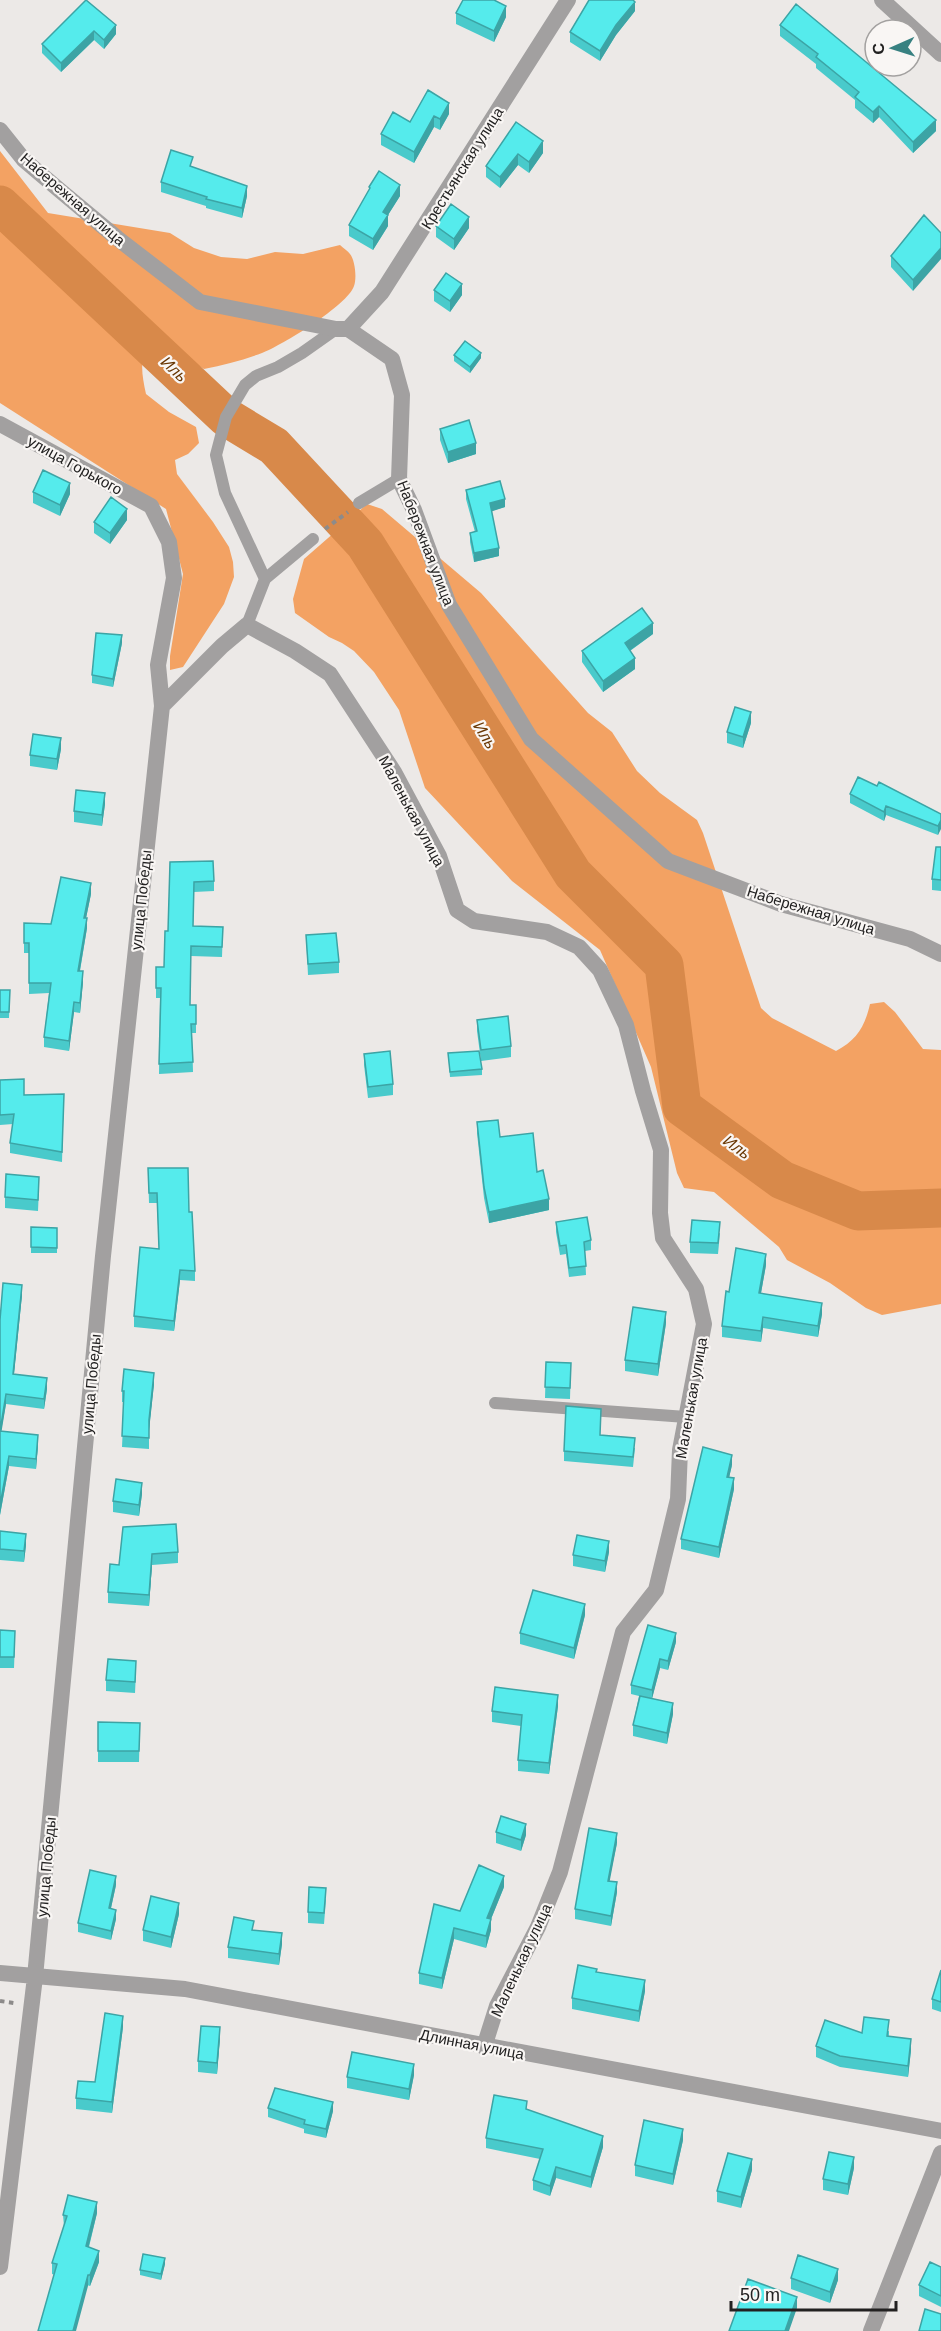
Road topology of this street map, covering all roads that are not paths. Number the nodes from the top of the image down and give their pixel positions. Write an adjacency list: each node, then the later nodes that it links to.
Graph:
1 (568, 0): 5 (street, Крестьянская улица)
2 (882, 0): 3 (street)
3 (941, 54)
4 (0, 129): 5 (street, Набережная улица)
5 (342, 329): 7 (street, Набережная улица); 11 (lane)
6 (0, 424): 9 (street, улица Горького)
7 (399, 479): 8 (lane); 14 (street, Набережная улица)
8 (359, 503)
9 (151, 506): 13 (street, улица Победы)
10 (313, 539): 11 (lane)
11 (265, 579): 12 (lane)
12 (247, 625): 13 (street); 16 (street, Маленькая улица)
13 (162, 706): 18 (street, улица Победы)
14 (941, 954)
15 (495, 1403): 16 (lane)
16 (686, 1417): 19 (street, Маленькая улица)
17 (0, 1973): 18 (street, Длинная улица)
18 (36, 1977): 19 (street, Длинная улица); 22 (street, улица Победы)
19 (484, 2047): 20 (street, Длинная улица)
20 (941, 2131)
21 (941, 2153): 23 (street)
22 (0, 2267)
23 (871, 2331)

